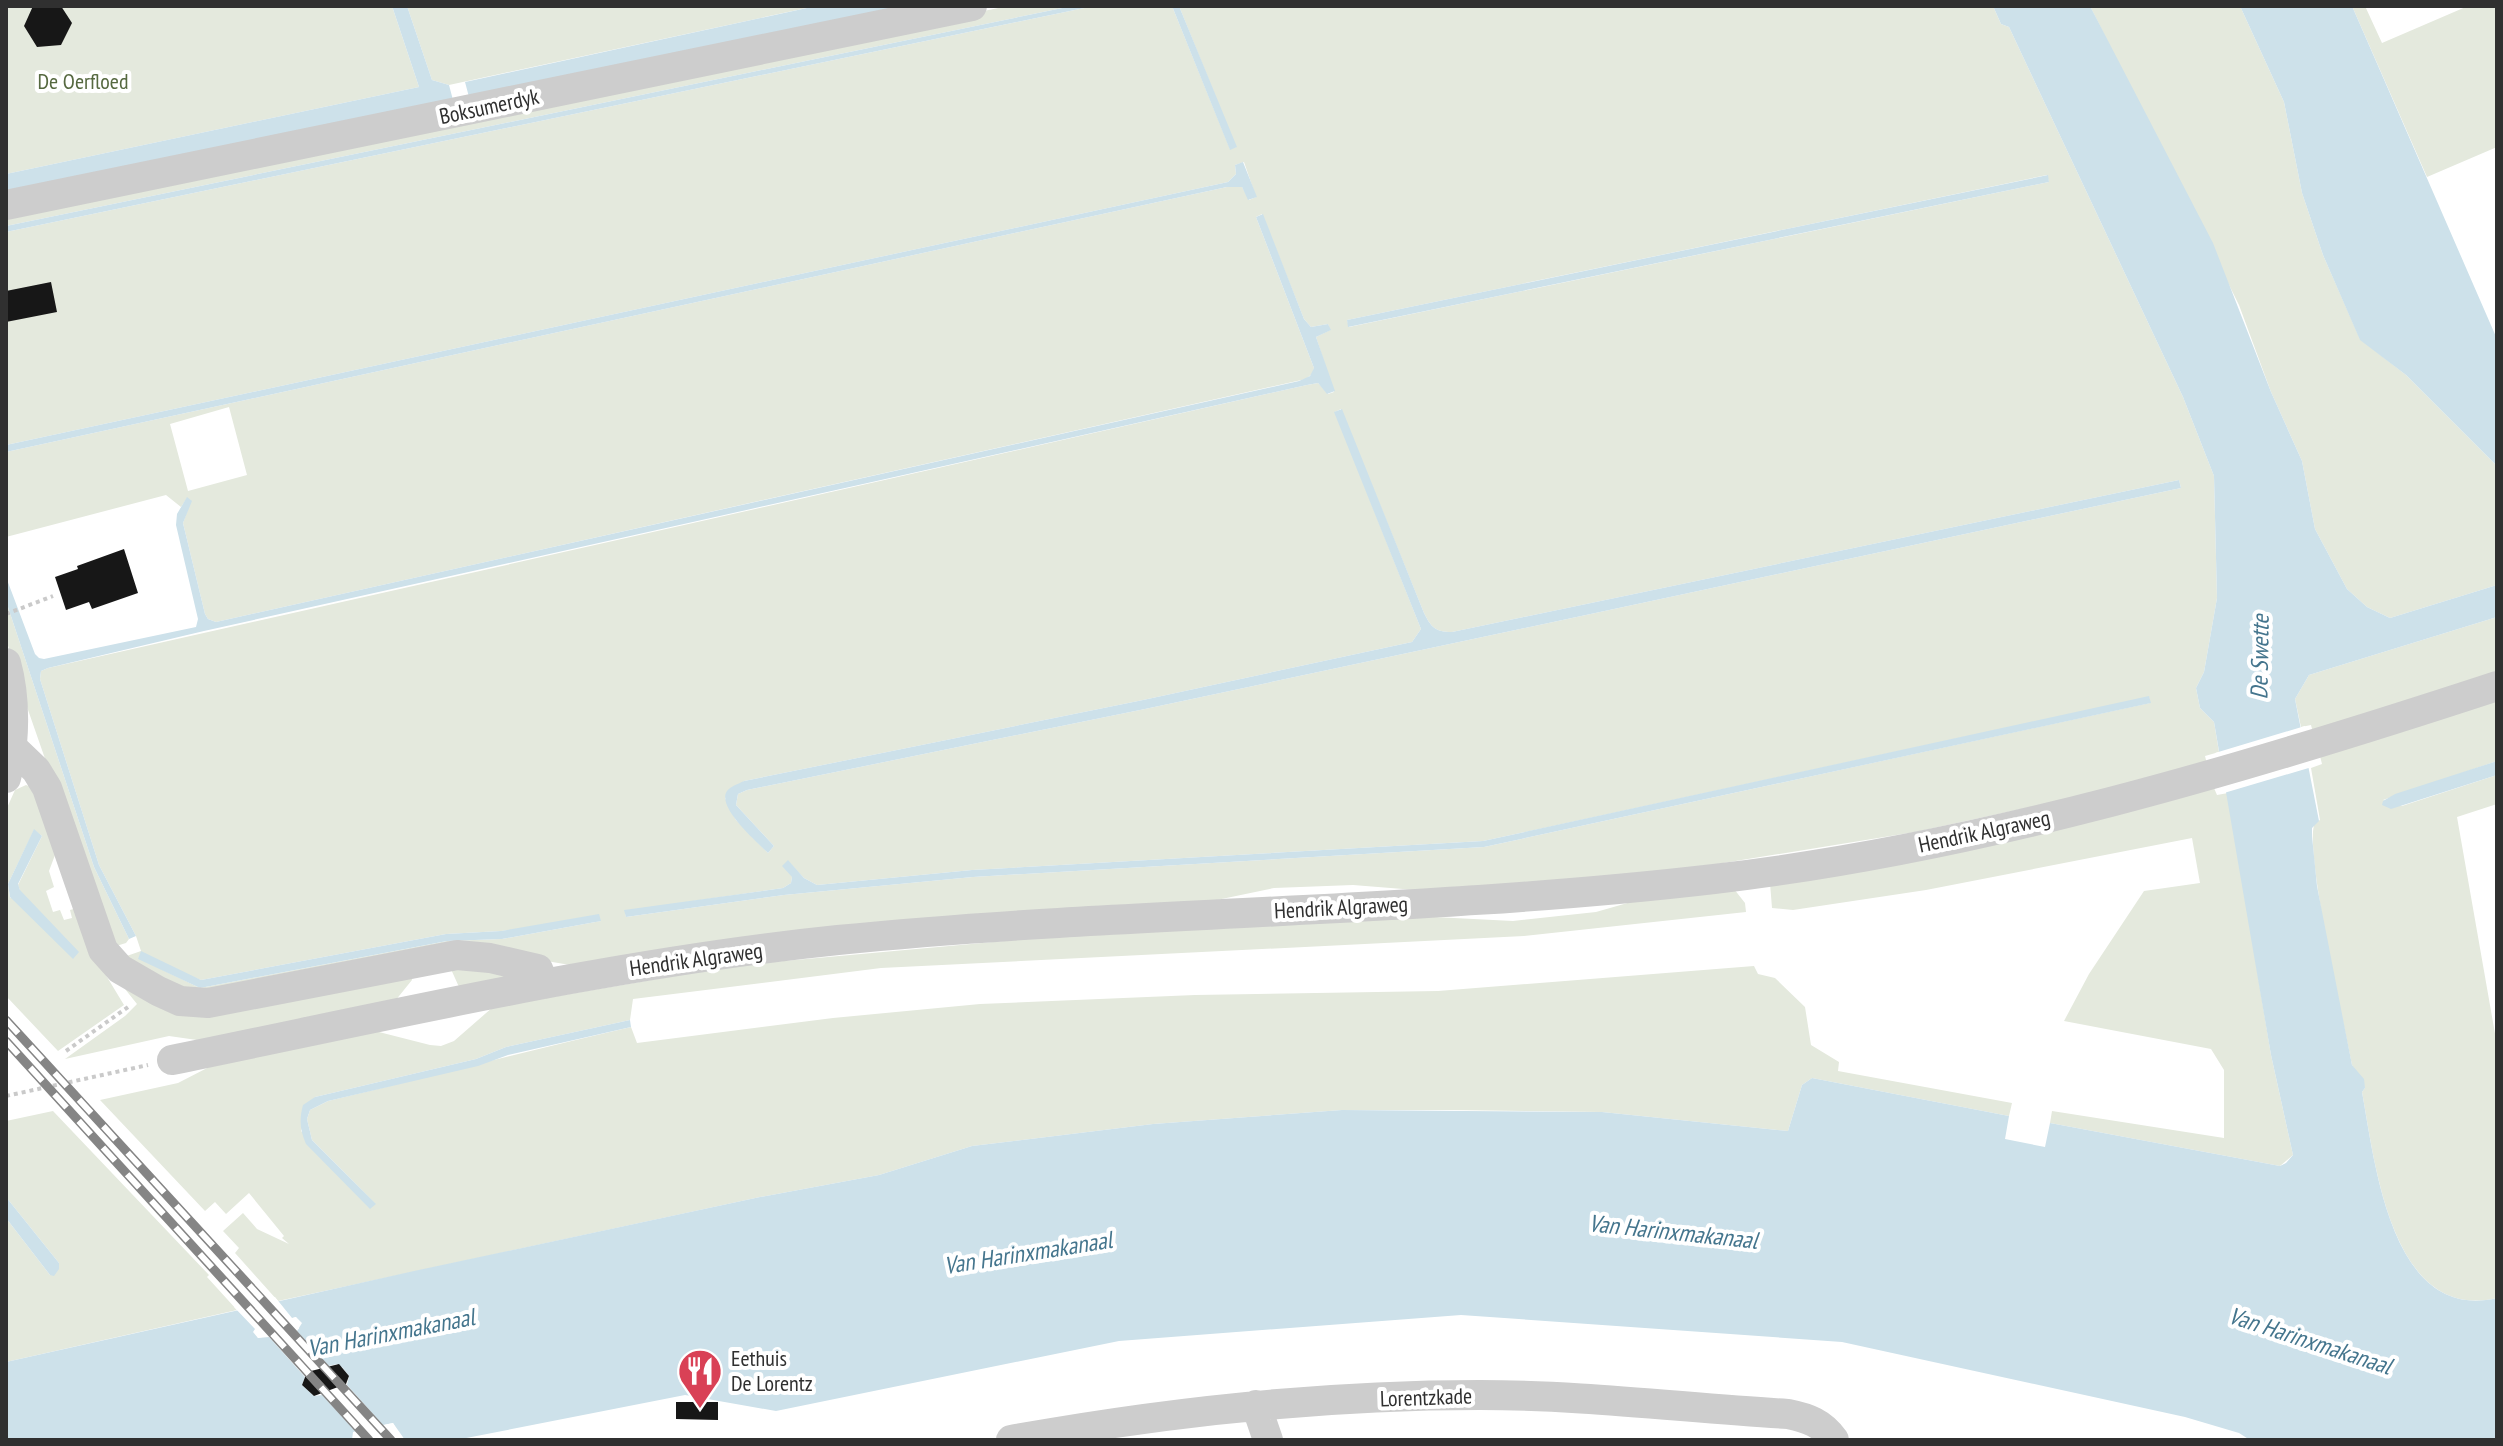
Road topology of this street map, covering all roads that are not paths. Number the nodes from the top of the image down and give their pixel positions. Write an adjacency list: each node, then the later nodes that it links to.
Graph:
1 (972, 6): 2 (street, Boksumerdyk)
2 (6, 205)
3 (6, 663): 5 (street)
4 (2497, 686): 8 (street, Hendrik Algraweg)
5 (12, 747): 6 (street); 7 (street)
6 (6, 778)
7 (120, 969): 8 (street); 9 (street)
8 (544, 984): 10 (street, Hendrik Algraweg)
9 (129, 1001)
10 (172, 1060)
11 (1256, 1405): 12 (street, Lorentzkade); 13 (street); 14 (street, Lorentzkade)
12 (1011, 1440)
13 (1268, 1440)
14 (1834, 1440)

